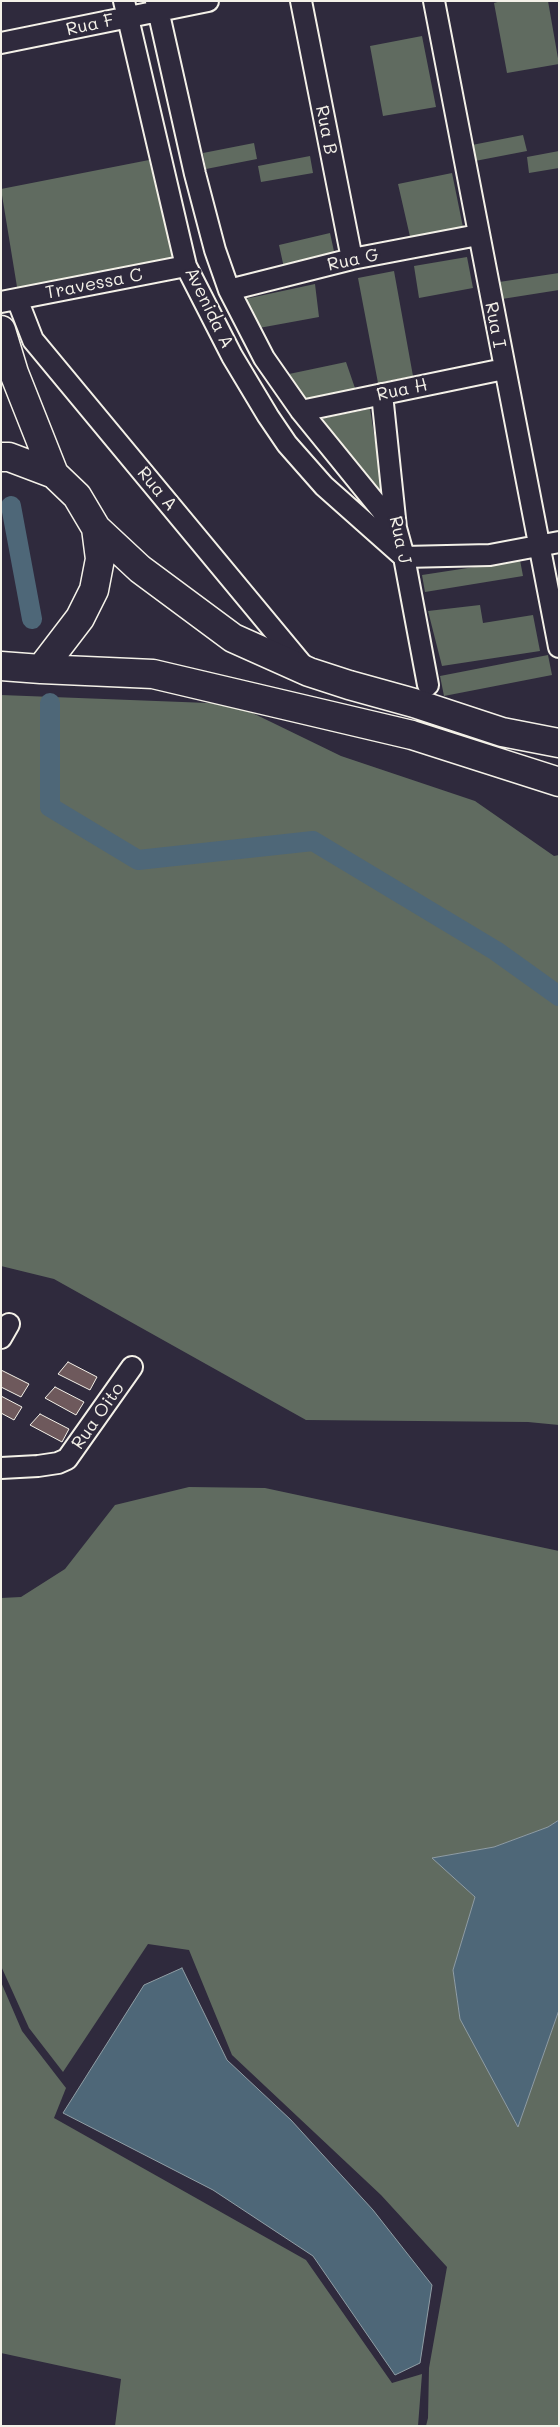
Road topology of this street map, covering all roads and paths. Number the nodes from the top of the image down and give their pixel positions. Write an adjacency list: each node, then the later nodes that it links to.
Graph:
1 (208, 1): 4 (street, Rua F)
2 (301, 1): 8 (street, Rua B)
3 (434, 1): 7 (street, Rua I)
4 (157, 6): 5 (street, Rua F); 10 (street, Avenida A)
5 (125, 9): 6 (street, Rua F); 9 (street, Avenida A)
6 (1, 44)
7 (478, 235): 8 (street, Rua G); 13 (street, Rua I)
8 (352, 259): 10 (street, Rua G)
9 (186, 266): 11 (street, Travessa C); 21 (street, Avenida A)
10 (229, 290): 15 (street, Avenida A)
11 (9, 300): 25 (street, Rua A)
12 (1, 330): 17 (main road)
13 (504, 369): 14 (street, Rua H); 20 (street, Rua I)
14 (382, 394): 15 (street, Rua H); 19 (street, Rua J)
15 (301, 411): 19 (street, Avenida A)
16 (1, 457): 17 (main road)
17 (54, 474): 18 (main road)
18 (96, 528): 24 (main road); 25 (main road)
19 (396, 528): 21 (street, Rua J)
20 (550, 544): 21 (street); 22 (street, Rua I)
21 (404, 557): 26 (street, Rua J)
22 (559, 647)
23 (1, 666): 24 (main road)
24 (41, 669): 28 (main road)
25 (309, 672): 27 (main road)
26 (428, 685)
27 (559, 743)
28 (559, 782)
29 (132, 1367): 30 (street, Rua Oito)
30 (1, 1468)

